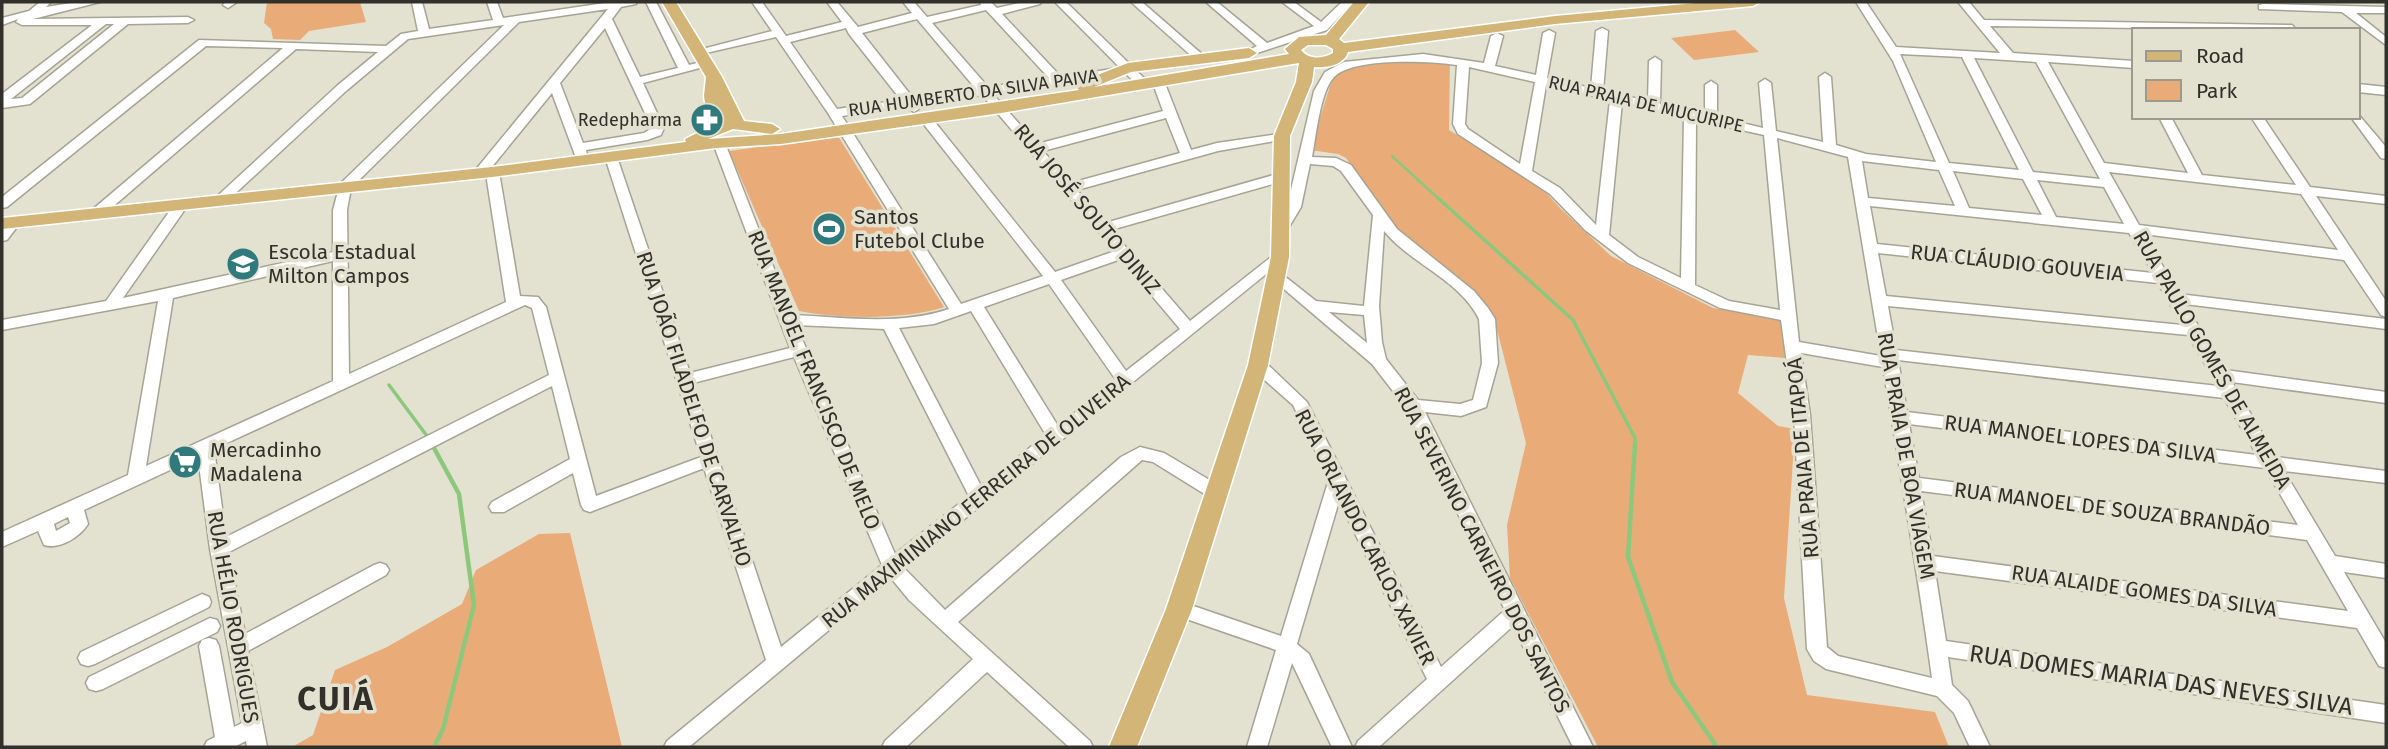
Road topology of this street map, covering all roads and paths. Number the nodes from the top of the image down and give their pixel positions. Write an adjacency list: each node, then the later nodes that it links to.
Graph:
1 (46, 2): 27 (street)
2 (95, 2): 27 (street)
3 (417, 2): 41 (street)
4 (492, 2): 35 (street)
5 (632, 2): 21 (street)
6 (650, 2): 42 (street)
7 (669, 2): 39 (main road)
8 (757, 2): 44 (street)
9 (832, 2): 37 (street)
10 (908, 2): 28 (street, RUA JOSÉ SOUTO DINIZ)
11 (1036, 2): 24 (street)
12 (1060, 2): 63 (street)
13 (1136, 2): 56 (street)
14 (1211, 2): 51 (street)
15 (1287, 2): 48 (street)
16 (1348, 2): 48 (street)
17 (1362, 2): 48 (main road)
18 (1753, 2): 46 (main road)
19 (1861, 2): 52 (street)
20 (1963, 2): 36 (street)
21 (618, 4): 23 (street); 30 (street)
22 (2260, 4): 25 (street); 38 (street)
23 (573, 6): 29 (street)
24 (990, 7): 28 (street); 68 (street)
25 (2345, 9): 26 (street); 47 (street)
26 (2386, 10)
27 (31, 14): 32 (street); 33 (street)
28 (922, 18): 37 (street); 77 (street, RUA JOSÉ SOUTO DINIZ)
29 (516, 19): 35 (street); 115 (street)
30 (606, 19): 70 (street); 71 (street)
31 (188, 20): 34 (street)
32 (2, 22)
33 (102, 22): 34 (street); 82 (street)
34 (124, 22): 82 (street)
35 (499, 22): 41 (street)
36 (1981, 23): 38 (street); 55 (street)
37 (850, 28): 44 (street); 83 (street)
38 (2289, 28)
39 (684, 29): 42 (street); 62 (main road)
40 (1602, 31): 79 (street)
41 (424, 32): 50 (street)
42 (666, 33): 65 (street)
43 (1549, 33): 69 (street)
44 (780, 36): 62 (street); 86 (street)
45 (1497, 36): 64 (street)
46 (1395, 41): 48 (main road); 57 (street)
47 (2386, 42)
48 (1331, 44): 51 (street); 53 (main road); 53 (main road); 72 (main road)
49 (294, 45): 50 (street); 121 (street); 124 (street)
50 (387, 49): 118 (street)
51 (1258, 50): 53 (main road, RUA HUMBERTO DA SILVA PAIVA); 56 (main road, RUA HUMBERTO DA SILVA PAIVA)
52 (1893, 50): 54 (street); 107 (street)
53 (1301, 53): 72 (main road); 73 (main road)
54 (1966, 54): 55 (street); 111 (street)
55 (2010, 57): 58 (street)
56 (1200, 58): 63 (main road, RUA HUMBERTO DA SILVA PAIVA)
57 (1408, 58): 60 (street, RUA PRAIA DE MUCURIPE); 106 (street, RUA PRAIA DE MUCURIPE)
58 (2040, 59): 61 (street); 108 (street, RUA PAULO GOMES DE ALMEIDA)
59 (1655, 61): 84 (street)
60 (1463, 62): 64 (street, RUA PRAIA DE MUCURIPE); 110 (street)
61 (2132, 64)
62 (706, 65): 65 (street); 94 (main road); 97 (main road)
63 (1128, 68): 66 (main road, RUA HUMBERTO DA SILVA PAIVA); 73 (street)
64 (1489, 68): 69 (street, RUA PRAIA DE MUCURIPE)
65 (685, 70): 70 (street)
66 (1112, 73): 68 (street, RUA HUMBERTO DA SILVA PAIVA); 81 (main road, RUA HUMBERTO DA SILVA PAIVA)
67 (1825, 77): 99 (street)
68 (1057, 80): 77 (street, RUA HUMBERTO DA SILVA PAIVA)
69 (1542, 80): 79 (street, RUA PRAIA DE MUCURIPE); 110 (street)
70 (638, 81): 101 (street)
71 (554, 82): 101 (street); 109 (street)
72 (1304, 82): 98 (main road)
73 (1151, 83): 81 (main road); 87 (street)
74 (1765, 83): 96 (street, RUA PRAIA DE ITAPOÁ)
75 (1711, 85): 90 (street)
76 (2360, 88): 78 (street)
77 (986, 90): 83 (street, RUA HUMBERTO DA SILVA PAIVA); 85 (street, RUA JOSÉ SOUTO DINIZ)
78 (2386, 91)
79 (1597, 93): 80 (street, RUA PRAIA DE MUCURIPE)
80 (1616, 97): 84 (street, RUA PRAIA DE MUCURIPE); 131 (street)
81 (1056, 99): 85 (main road)
82 (2, 102)
83 (908, 102): 86 (street, RUA HUMBERTO DA SILVA PAIVA); 89 (street)
84 (1654, 105): 88 (street, RUA PRAIA DE MUCURIPE)
85 (1000, 108): 89 (main road); 100 (street, RUA JOSÉ SOUTO DINIZ)
86 (834, 113): 95 (street)
87 (1169, 113): 100 (street); 104 (street)
88 (1690, 114): 90 (street, RUA PRAIA DE MUCURIPE); 140 (street)
89 (924, 119): 95 (main road); 137 (street)
90 (1712, 119): 96 (street, RUA PRAIA DE MUCURIPE)
91 (2166, 119): 113 (street)
92 (2258, 119): 117 (street)
93 (2359, 119): 103 (street)
94 (740, 130): 95 (main road); 97 (main road)
95 (837, 131): 148 (street)
96 (1771, 133): 99 (street, RUA PRAIA DE MUCURIPE); 151 (street, RUA PRAIA DE ITAPOÁ)
97 (715, 136): 105 (main road); 152 (street, RUA MANOEL FRANCISCO DE MELO)
98 (1282, 136): 104 (street); 112 (main road)
99 (1830, 147): 102 (street, RUA PRAIA DE MUCURIPE)
100 (1035, 149): 116 (street, RUA JOSÉ SOUTO DINIZ)
101 (581, 154): 105 (main road); 109 (main road)
102 (1854, 155): 107 (street, RUA PRAIA DE MUCURIPE); 120 (street, RUA PRAIA DE BOA VIAGEM)
103 (2386, 155)
104 (1187, 156): 116 (street)
105 (611, 157): 165 (street, RUA JOÃO FILADELFO DE CARVALHO)
106 (1303, 160): 125 (street); 129 (street, RUA PRAIA DE MUCURIPE)
107 (1946, 167): 111 (street, RUA PRAIA DE MUCURIPE); 123 (street)
108 (2102, 167): 113 (street); 114 (street, RUA PAULO GOMES DE ALMEIDA)
109 (486, 172): 115 (main road); 144 (street)
110 (1525, 172): 131 (street)
111 (2027, 175): 114 (street, RUA PRAIA DE MUCURIPE); 126 (street)
112 (1282, 177): 128 (street); 129 (main road)
113 (2198, 179): 117 (street)
114 (2111, 184): 130 (street, RUA PAULO GOMES DE ALMEIDA)
115 (345, 187): 118 (main road); 134 (street)
116 (1069, 188): 128 (street, RUA JOSÉ SOUTO DINIZ)
117 (2305, 191): 119 (street); 135 (street)
118 (220, 200): 122 (main road)
119 (2386, 200)
120 (1862, 201): 123 (street); 132 (street, RUA PRAIA DE BOA VIAGEM)
121 (2, 204)
122 (181, 205): 124 (main road); 146 (street)
123 (1964, 212): 126 (street)
124 (97, 213): 127 (main road)
125 (1379, 216): 149 (street); 170 (street)
126 (2051, 220): 130 (street)
127 (5, 228)
128 (1103, 228): 133 (street, RUA JOSÉ SOUTO DINIZ)
129 (1281, 229): 136 (main road)
130 (2134, 229): 135 (street); 139 (street, RUA PAULO GOMES DE ALMEIDA)
131 (1602, 237): 140 (street)
132 (1870, 248): 139 (street, RUA CLÁUDIO GOUVEIA); 143 (street, RUA PRAIA DE BOA VIAGEM)
133 (1124, 253): 137 (street); 156 (street, RUA JOSÉ SOUTO DINIZ)
134 (341, 255): 141 (street); 167 (street)
135 (2349, 256): 150 (street)
136 (1280, 257): 138 (main road); 156 (street, RUA MAXIMINIANO FERREIRA DE OLIVEIRA)
137 (1052, 278): 145 (street); 166 (street)
138 (1278, 278): 147 (street, RUA SEVERINO CARNEIRO DOS SANTOS); 162 (main road)
139 (2165, 279): 142 (street, RUA PAULO GOMES DE ALMEIDA)
140 (1688, 289): 151 (street)
141 (166, 295): 146 (street); 178 (street)
142 (2176, 298): 154 (street); 157 (street, RUA PAULO GOMES DE ALMEIDA)
143 (1879, 300): 157 (street); 160 (street, RUA PRAIA DE BOA VIAGEM)
144 (514, 303): 164 (street); 167 (street)
145 (975, 305): 148 (street); 172 (street)
146 (111, 306): 155 (street)
147 (1314, 306): 149 (street); 161 (street, RUA SEVERINO CARNEIRO DOS SANTOS)
148 (958, 311): 153 (street)
149 (1371, 311): 161 (street)
150 (2386, 312)
151 (1788, 316): 158 (street, RUA PRAIA DE ITAPOÁ)
152 (786, 320): 153 (street); 159 (street, RUA MANOEL FRANCISCO DE MELO)
153 (889, 324): 182 (street)
154 (2386, 324)
155 (2, 325)
156 (1189, 329): 166 (street, RUA MAXIMINIANO FERREIRA DE OLIVEIRA)
157 (2194, 331): 163 (street, RUA PAULO GOMES DE ALMEIDA)
158 (1793, 346): 160 (street); 206 (street, RUA PRAIA DE ITAPOÁ)
159 (799, 351): 165 (street); 189 (street, RUA MANOEL FRANCISCO DE MELO)
160 (1889, 358): 168 (street); 171 (street, RUA PRAIA DE BOA VIAGEM)
161 (1378, 360): 170 (street, RUA SEVERINO CARNEIRO DOS SANTOS)
162 (1258, 365): 179 (street, RUA ORLANDO CARLOS XAVIER); 181 (main road)
163 (2220, 375): 168 (street, RUA PAULO GOMES DE ALMEIDA); 169 (street)
164 (555, 378): 176 (street); 186 (street)
165 (684, 380): 174 (street, RUA JOÃO FILADELFO DE CARVALHO)
166 (1125, 381): 172 (street, RUA MAXIMINIANO FERREIRA DE OLIVEIRA)
167 (341, 383): 173 (street)
168 (2231, 393): 175 (street, RUA PAULO GOMES DE ALMEIDA)
169 (2386, 397)
170 (1413, 405): 194 (street, RUA SEVERINO CARNEIRO DOS SANTOS)
171 (1899, 417): 175 (street, RUA MANOEL LOPES DA SILVA); 180 (street, RUA PRAIA DE BOA VIAGEM)
172 (1056, 437): 182 (street, RUA MAXIMINIANO FERREIRA DE OLIVEIRA)
173 (205, 446): 178 (street); 186 (street, RUA HÉLIO RODRIGUES)
174 (709, 460): 176 (street); 203 (street, RUA JOÃO FILADELFO DE CARVALHO)
175 (2271, 461): 177 (street, RUA MANOEL LOPES DA SILVA); 184 (street, RUA PAULO GOMES DE ALMEIDA)
176 (579, 462): 183 (street)
177 (2386, 477)
178 (136, 478): 185 (street)
179 (1337, 479): 197 (street); 204 (street, RUA ORLANDO CARLOS XAVIER)
180 (1910, 483): 184 (street, RUA MANOEL DE SOUZA BRANDÃO); 187 (street, RUA PRAIA DE BOA VIAGEM)
181 (1217, 493): 193 (main road); 196 (street)
182 (979, 498): 189 (street, RUA MAXIMINIANO FERREIRA DE OLIVEIRA)
183 (498, 507)
184 (2313, 534): 188 (street, RUA PAULO GOMES DE ALMEIDA)
185 (2, 540)
186 (219, 549): 199 (street, RUA HÉLIO RODRIGUES)
187 (1924, 562): 195 (street, RUA ALAIDE GOMES DA SILVA); 198 (street, RUA PRAIA DE BOA VIAGEM)
188 (2329, 562): 191 (street); 195 (street, RUA PAULO GOMES DE ALMEIDA)
189 (892, 567): 196 (street, RUA MANOEL FRANCISCO DE MELO); 203 (street, RUA MAXIMINIANO FERREIRA DE OLIVEIRA)
190 (380, 570): 199 (street)
191 (2386, 571)
192 (202, 602): 200 (street)
193 (1179, 609): 197 (street); 213 (main road)
194 (1515, 613): 204 (street); 217 (street, RUA SEVERINO CARNEIRO DOS SANTOS)
195 (2362, 621): 202 (street, RUA PAULO GOMES DE ALMEIDA)
196 (945, 622): 201 (street, RUA MANOEL FRANCISCO DE MELO)
197 (1287, 646): 214 (street); 215 (street)
198 (1935, 647): 206 (street, RUA PRAIA DE BOA VIAGEM); 207 (street, RUA DOMES MARIA DAS NEVES SILVA)
199 (237, 648): 208 (street, RUA HÉLIO RODRIGUES)
200 (88, 658)
201 (987, 659): 211 (street); 212 (street, RUA MANOEL FRANCISCO DE MELO)
202 (2386, 660)
203 (776, 661): 210 (street, RUA MAXIMINIANO FERREIRA DE OLIVEIRA)
204 (1438, 682): 216 (street)
205 (96, 683): 209 (street)
206 (1943, 688): 218 (street, RUA PRAIA DE BOA VIAGEM)
207 (2386, 714)
208 (255, 737): 209 (street)
209 (220, 744)
210 (674, 747)
211 (892, 747)
212 (1083, 747)
213 (1123, 747)
214 (1257, 747)
215 (1342, 747)
216 (1365, 747)
217 (1583, 747)
218 (1980, 747)

